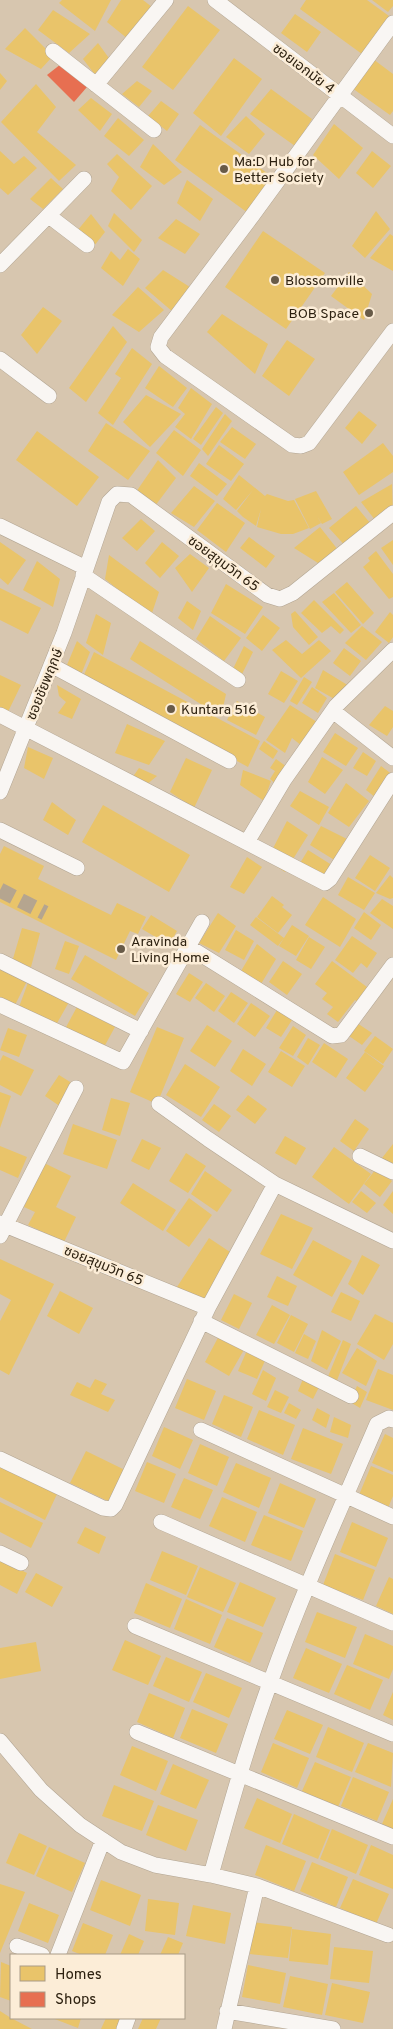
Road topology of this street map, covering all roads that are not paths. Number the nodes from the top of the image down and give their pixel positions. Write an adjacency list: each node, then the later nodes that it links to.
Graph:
1 (166, 0): 5 (street)
2 (215, 0): 6 (street, ซอยเอกมัย 4)
3 (393, 22): 6 (street)
4 (53, 51): 5 (street)
5 (96, 84): 7 (street)
6 (340, 96): 8 (street, ซอยเอกมัย 4); 13 (street)
7 (154, 130)
8 (393, 136)
9 (84, 180): 10 (street)
10 (49, 216): 11 (street); 12 (street)
11 (86, 245)
12 (0, 265)
13 (393, 330)
14 (0, 359): 15 (street)
15 (50, 396)
16 (393, 513): 18 (street, ซอยสุขุมวิท 65)
17 (0, 526): 18 (street)
18 (85, 572): 20 (street, ซอยชัยพฤกษ์); 21 (street)
19 (393, 650): 22 (street)
20 (51, 665): 24 (street, ซอยชัยพฤกษ์); 27 (street)
21 (238, 680)
22 (333, 710): 25 (street); 31 (street)
23 (0, 715): 24 (street)
24 (27, 729): 26 (street, ซอยชัยพฤกษ์); 31 (street)
25 (393, 758)
26 (6, 760): 29 (street, ซอยชัยพฤกษ์)
27 (229, 761)
28 (393, 780): 31 (street)
29 (0, 792)
30 (0, 830): 32 (street)
31 (247, 842)
32 (77, 868)
33 (202, 922): 34 (street)
34 (189, 947): 36 (street); 38 (street)
35 (0, 961): 38 (street)
36 (393, 965)
37 (0, 1005): 38 (street)
38 (141, 1031)
39 (76, 1088): 44 (street)
40 (159, 1104): 43 (street)
41 (360, 1156): 42 (street)
42 (393, 1172)
43 (275, 1184): 45 (street); 46 (street)
44 (2, 1228): 46 (street, ซอยสุขุมวิท 65)
45 (393, 1241)
46 (208, 1308): 47 (street)
47 (201, 1322): 48 (street); 51 (street)
48 (352, 1396)
49 (393, 1420): 52 (street)
50 (201, 1430): 52 (street)
51 (0, 1459)
52 (346, 1496): 53 (street); 57 (street)
53 (393, 1518)
54 (161, 1522): 57 (street)
55 (0, 1553): 56 (street)
56 (20, 1564)
57 (306, 1586): 58 (street); 60 (street)
58 (393, 1623)
59 (134, 1626): 60 (street)
60 (269, 1684): 62 (street); 64 (street)
61 (137, 1732): 64 (street)
62 (393, 1734)
63 (0, 1741): 66 (street)
64 (239, 1774): 65 (street); 67 (street)
65 (393, 1838)
66 (103, 1840): 67 (street); 72 (street)
67 (211, 1875): 68 (street)
68 (256, 1886): 69 (street); 73 (street)
69 (388, 1936)
70 (17, 1946): 71 (street)
71 (39, 1954)
72 (58, 1954)
73 (227, 2011): 74 (street); 75 (street)
74 (224, 2029)
75 (333, 2029)

